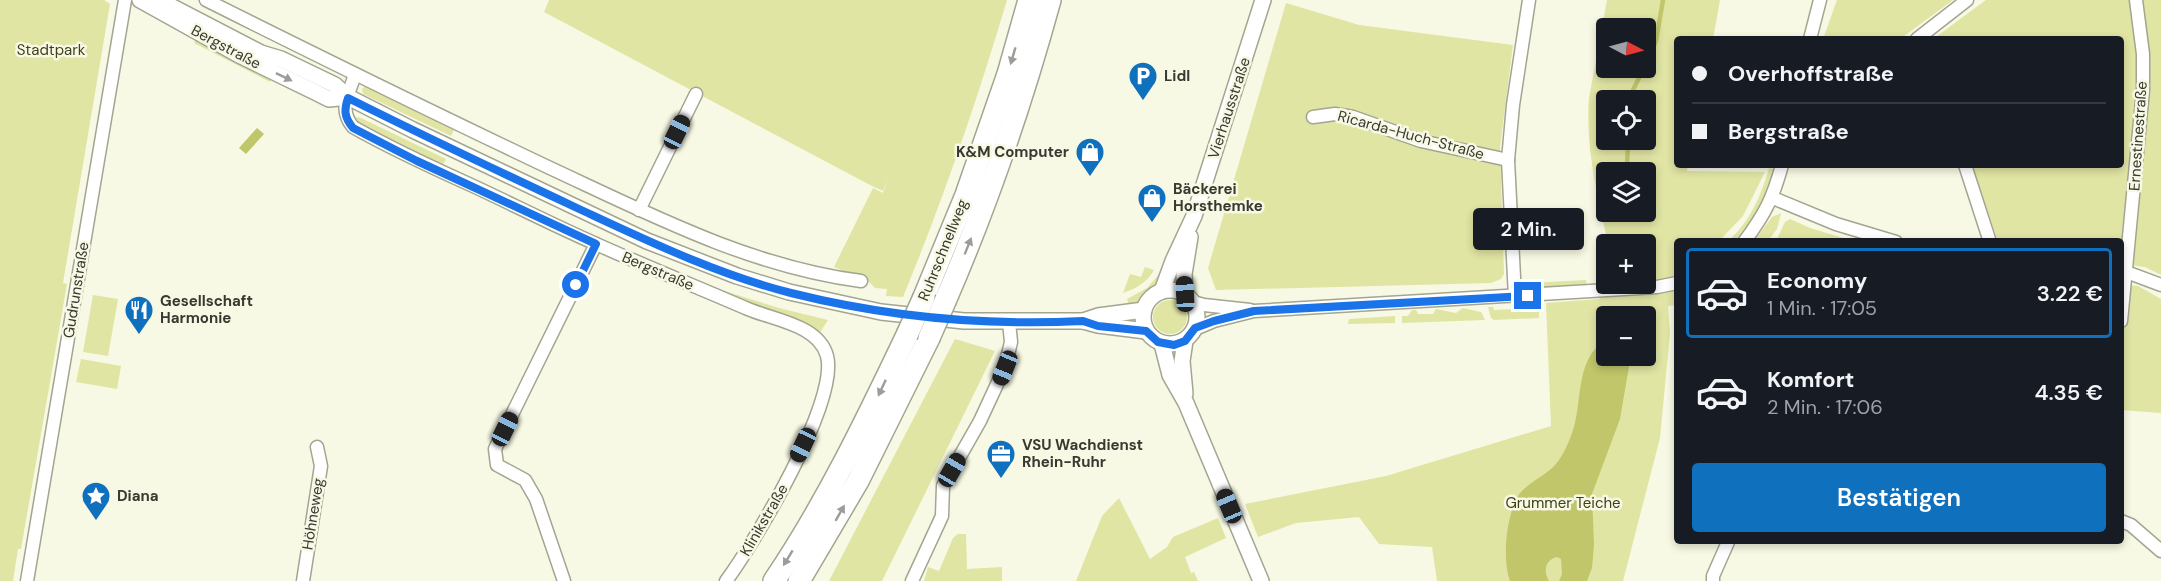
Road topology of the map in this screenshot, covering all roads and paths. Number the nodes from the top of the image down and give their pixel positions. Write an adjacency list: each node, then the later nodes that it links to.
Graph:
1 (125, 0): 50 (street, Gudrunstraße)
2 (140, 0): 16 (street, Bergstraße, one-way to 16)
3 (159, 0): 16 (street, Bergstraße)
4 (206, 0): 14 (street)
5 (1029, 0): 54 (highway, Ruhrschnellweg, one-way to 54, bridge)
6 (1050, 0): 55 (highway, Ruhrschnellweg, one-way to 6, bridge)
7 (1263, 0): 23 (street, Vierhausstraße)
8 (1529, 0): 18 (street)
9 (1820, 0): 12 (street)
10 (1967, 0): 13 (street)
11 (2136, 0): 28 (street, Ernestinestraße)
12 (1811, 36)
13 (1922, 36)
14 (355, 74): 16 (street, Bergstraße); 22 (street)
15 (696, 94): 22 (street)
16 (348, 98): 27 (street, Bergstraße); 38 (street, Bergstraße)
17 (1313, 117): 18 (street, Ricarda-Huch-Straße)
18 (1508, 160): 33 (street)
19 (1781, 168): 21 (street)
20 (1966, 168): 26 (street)
21 (1773, 198): 24 (street); 25 (street)
22 (639, 210): 29 (street)
23 (1194, 216): 32 (street, Vierhausstraße); 34 (street, Vierhausstraße)
24 (1747, 238)
25 (1883, 238)
26 (1989, 238)
27 (596, 244): 40 (street, Bergstraße); 52 (street)
28 (2124, 271): 31 (street)
29 (861, 281)
30 (1674, 284): 33 (street)
31 (2161, 285)
32 (1162, 291): 34 (street); 35 (street)
33 (1515, 297): 36 (street)
34 (1189, 298): 36 (street); 39 (street)
35 (1144, 309): 37 (street, Bergstraße); 41 (street)
36 (1254, 311): 39 (street)
37 (1083, 321): 38 (street, Bergstraße); 41 (street, Bergstraße)
38 (1009, 322): 56 (street)
39 (1195, 328): 42 (street)
40 (801, 329): 53 (street, Klinikstraße)
41 (1146, 331): 43 (street)
42 (1185, 341): 43 (street); 44 (street)
43 (1162, 344): 44 (street)
44 (1186, 404): 57 (street)
45 (317, 447): 51 (street, Höhneweg)
46 (2124, 522): 48 (street)
47 (1727, 544): 49 (street)
48 (2161, 551)
49 (1710, 579)
50 (27, 581)
51 (303, 581)
52 (564, 581)
53 (726, 581)
54 (774, 581)
55 (799, 581)
56 (912, 581)
57 (1261, 581)

